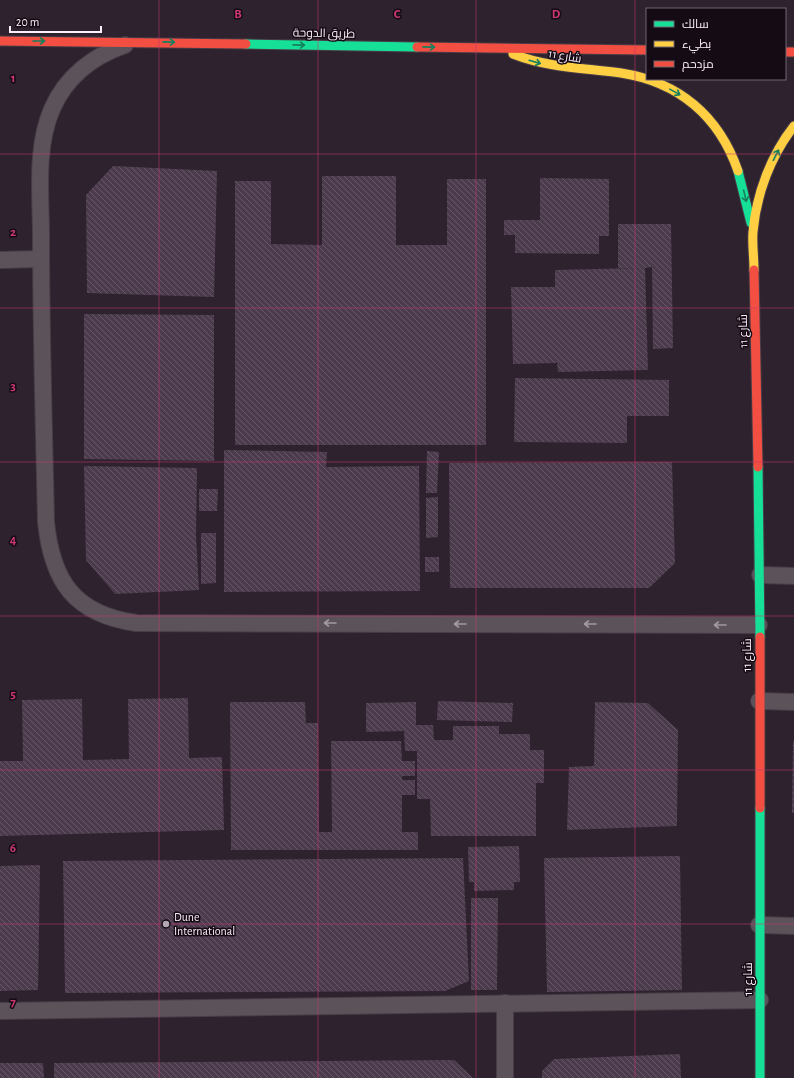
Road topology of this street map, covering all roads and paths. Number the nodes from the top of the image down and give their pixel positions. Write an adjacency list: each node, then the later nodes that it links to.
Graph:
1 (0, 41): 2 (street, طريق الدوحة, one-way to 2)
2 (133, 42): 3 (street, طريق الدوحة, one-way to 3); 9 (lane)
3 (499, 48): 4 (street, طريق الدوحة); 5 (street, شارع 11, one-way to 5)
4 (646, 50)
5 (646, 79)
6 (649, 80): 8 (street, شارع 11, one-way to 8)
7 (794, 126): 8 (street, شارع 11, one-way to 7)
8 (753, 232): 11 (street, شارع 11)
9 (41, 259): 10 (lane); 13 (lane, one-way to 9)
10 (0, 260)
11 (760, 575): 12 (lane); 13 (street, شارع 11)
12 (794, 576)
13 (759, 625): 14 (street, شارع 11)
14 (760, 701): 15 (lane); 16 (street, شارع 11)
15 (794, 702)
16 (759, 925): 17 (lane); 18 (street, شارع 11)
17 (794, 926)
18 (760, 1000): 19 (lane); 22 (street, شارع 11)
19 (504, 1003): 20 (lane); 21 (lane)
20 (0, 1011)
21 (505, 1078)
22 (760, 1078)

